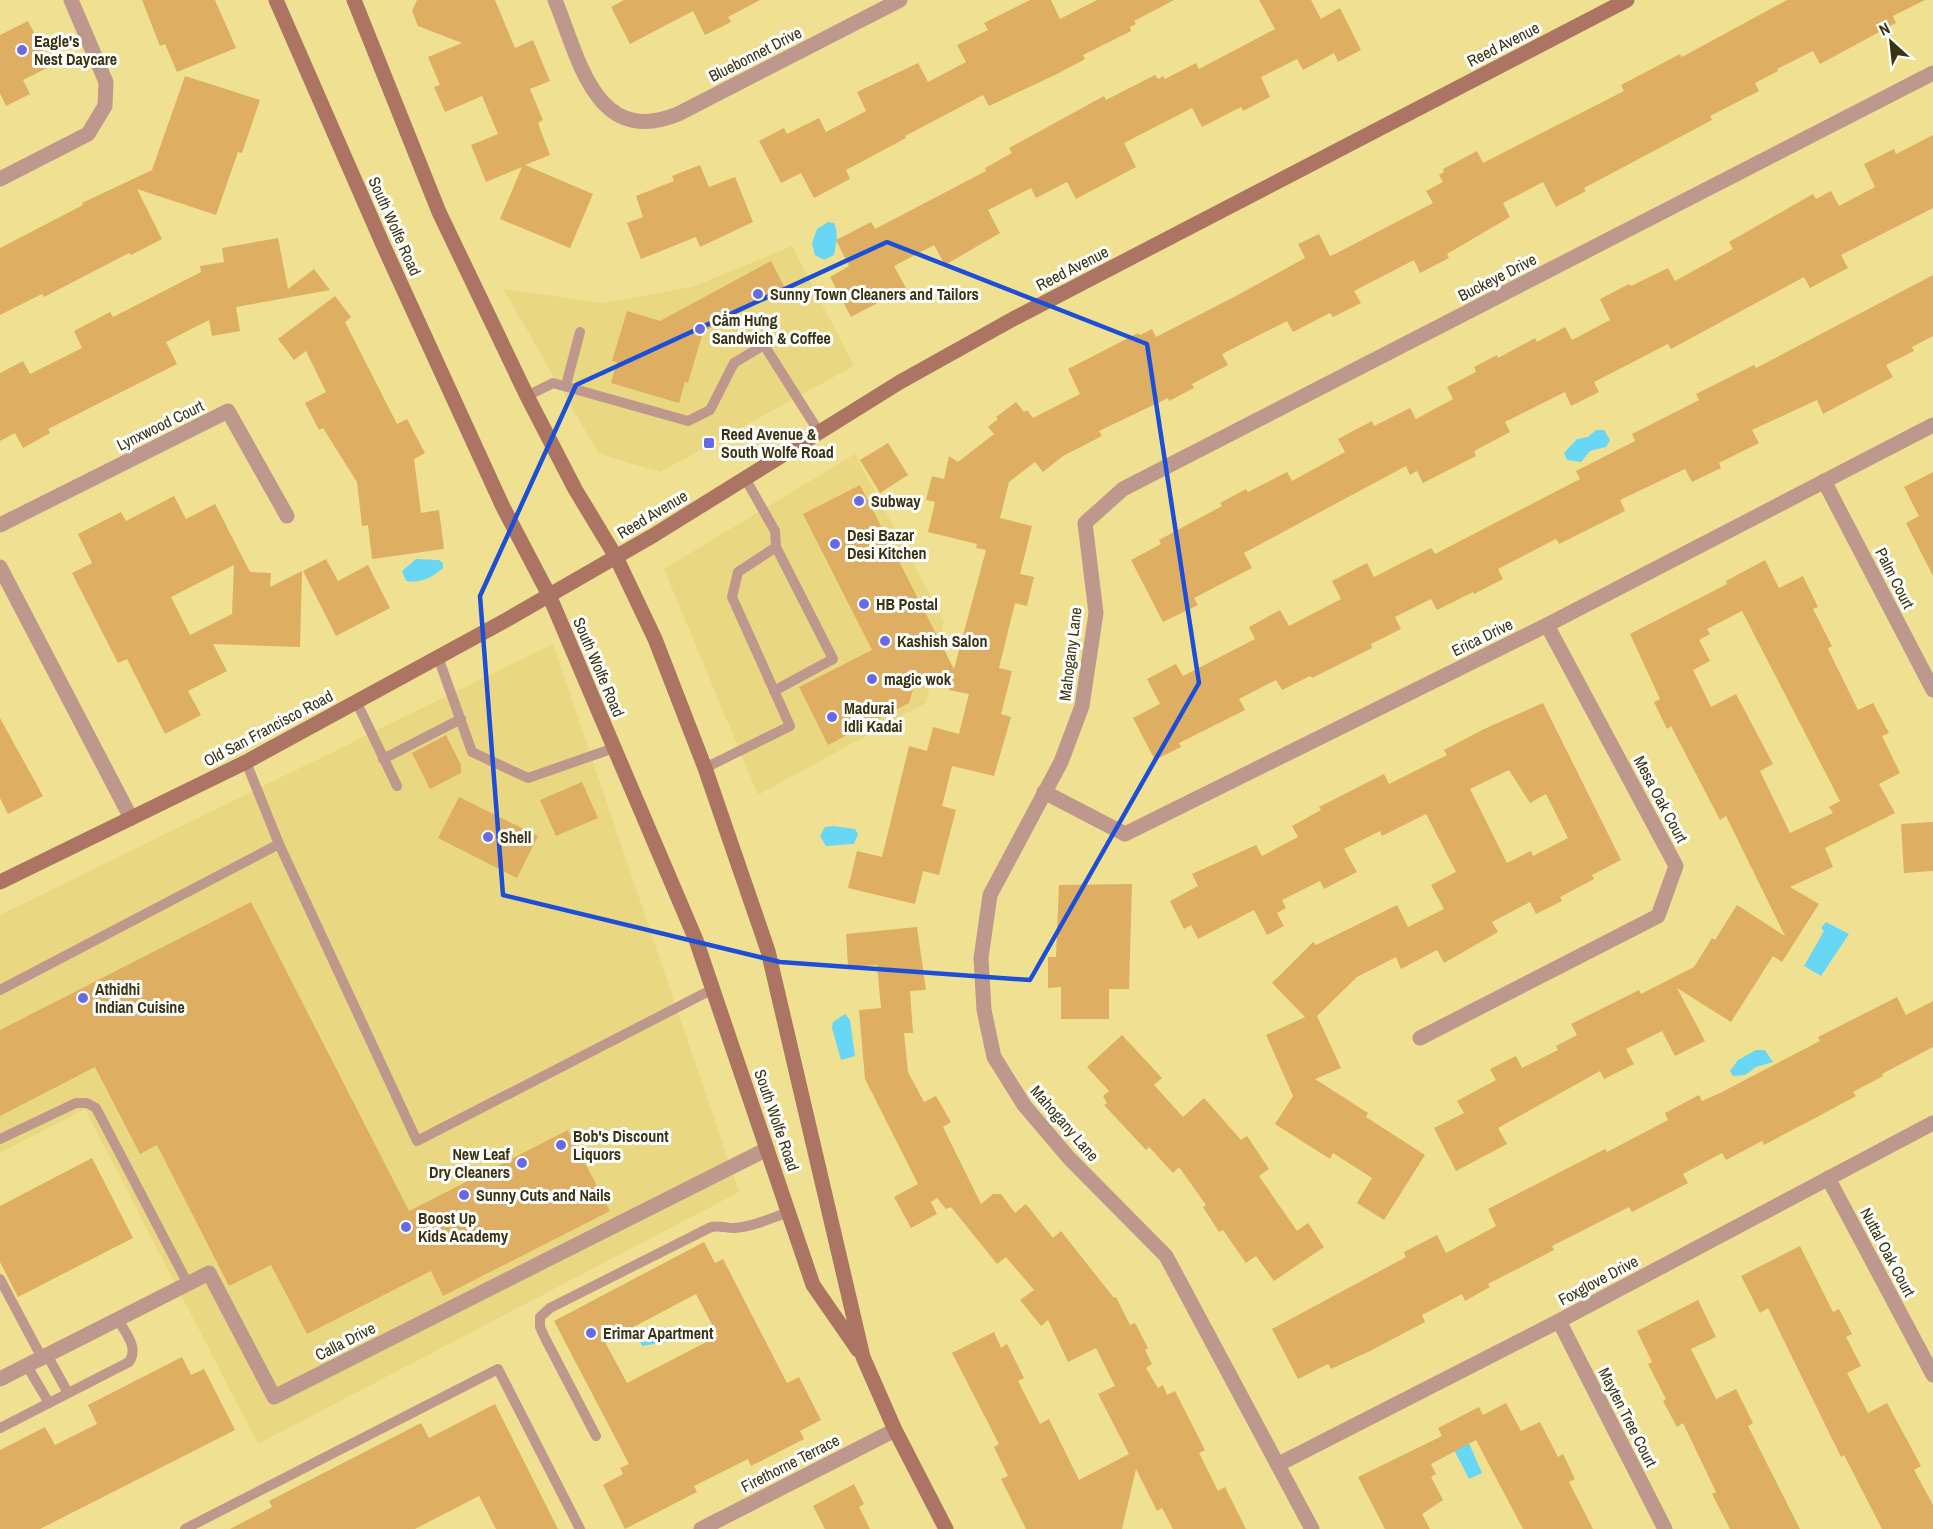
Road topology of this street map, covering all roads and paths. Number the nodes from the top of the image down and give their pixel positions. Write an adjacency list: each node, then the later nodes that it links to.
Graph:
1 (71, 0): 8 (street)
2 (276, 0): 22 (main road, South Wolfe Road)
3 (354, 0): 11 (main road, South Wolfe Road)
4 (555, 0): 5 (street, Bluebonnet Drive)
5 (900, 0)
6 (1627, 0): 13 (main road, Reed Avenue)
7 (1933, 73): 17 (street, Buckeye Drive)
8 (0, 179)
9 (580, 332): 10 (lane)
10 (566, 385): 11 (lane); 13 (lane)
11 (527, 396): 20 (main road, South Wolfe Road)
12 (1933, 425): 15 (street, Erica Drive)
13 (819, 432): 14 (main road, Reed Avenue)
14 (745, 478): 19 (lane); 20 (main road, Reed Avenue)
15 (1824, 481): 23 (street, Erica Drive); 25 (street, Palm Court)
16 (287, 516): 18 (street, Lynxwood Court)
17 (1085, 523): 34 (street, Mahogany Lane)
18 (0, 525)
19 (776, 547): 26 (lane); 26 (lane)
20 (616, 557): 22 (main road, Reed Avenue); 32 (main road, South Wolfe Road)
21 (0, 567): 35 (street)
22 (549, 595): 24 (main road, Old San Francisco Road); 29 (main road, South Wolfe Road)
23 (1547, 625): 34 (street, Erica Drive); 40 (street, Mesa Oak Court)
24 (438, 657): 27 (main road, Old San Francisco Road); 28 (lane)
25 (1933, 690)
26 (774, 691): 32 (lane)
27 (356, 701): 30 (lane); 31 (main road, Old San Francisco Road)
28 (461, 719): 29 (lane); 30 (lane)
29 (614, 748): 38 (main road, South Wolfe Road)
30 (382, 759): 33 (lane)
31 (246, 762): 35 (main road, Old San Francisco Road); 36 (lane)
32 (705, 768): 51 (main road, South Wolfe Road)
33 (397, 786)
34 (1044, 792): 60 (street, Mahogany Lane)
35 (131, 818): 37 (main road, Old San Francisco Road)
36 (279, 844): 38 (lane); 39 (lane)
37 (0, 882)
38 (713, 988): 43 (main road, South Wolfe Road)
39 (0, 990)
40 (1420, 1038)
41 (1933, 1123): 44 (street, Foxglove Drive)
42 (0, 1139): 47 (lane)
43 (767, 1149): 45 (main road, South Wolfe Road); 47 (street, Calla Drive)
44 (1828, 1178): 49 (street, Foxglove Drive); 53 (street, Nuttal Oak Court)
45 (789, 1212): 51 (main road, South Wolfe Road); 59 (lane)
46 (0, 1279): 50 (lane)
47 (188, 1284): 48 (street, Calla Drive)
48 (118, 1320): 50 (street, Calla Drive); 55 (lane)
49 (1559, 1321): 60 (street, Foxglove Drive); 66 (street, Mayten Tree Court)
50 (45, 1357): 52 (street, Calla Drive); 55 (lane)
51 (863, 1357): 58 (main road, South Wolfe Road)
52 (27, 1366): 54 (street, Calla Drive); 56 (lane)
53 (1933, 1375)
54 (0, 1379)
55 (68, 1393): 56 (lane)
56 (49, 1403): 57 (lane)
57 (0, 1428)
58 (895, 1431): 63 (street, Firethorne Terrace); 64 (main road, South Wolfe Road)
59 (596, 1436)
60 (1279, 1464): 65 (street, Mahogany Lane)
61 (185, 1529): 62 (lane)
62 (580, 1529)
63 (701, 1529)
64 (946, 1529)
65 (1312, 1529)
66 (1665, 1529)

